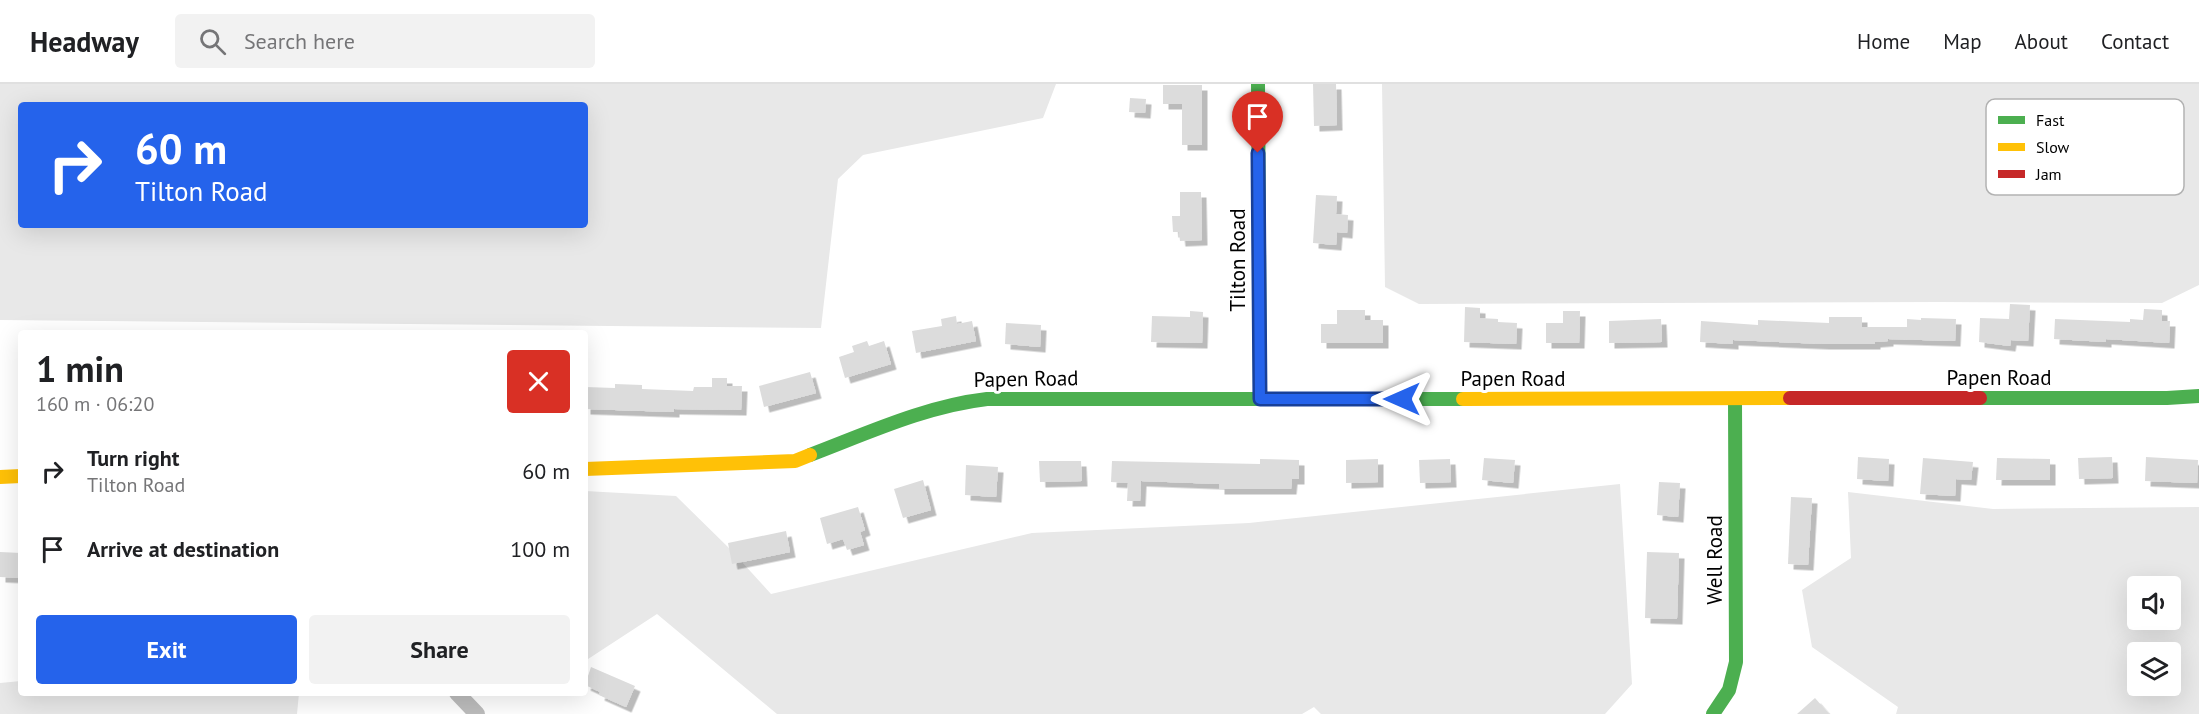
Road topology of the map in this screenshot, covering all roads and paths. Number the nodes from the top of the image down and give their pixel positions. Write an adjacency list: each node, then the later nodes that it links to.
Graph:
1 (1258, 84): 3 (street, Tilton Road)
2 (2199, 396): 4 (street, Papen Road)
3 (1260, 399): 4 (street, Papen Road); 5 (street, Papen Road)
4 (1735, 400): 10 (street, Well Road)
5 (588, 469)
6 (18, 476): 7 (street)
7 (0, 477)
8 (460, 696): 9 (street)
9 (477, 714)
10 (1713, 714)

